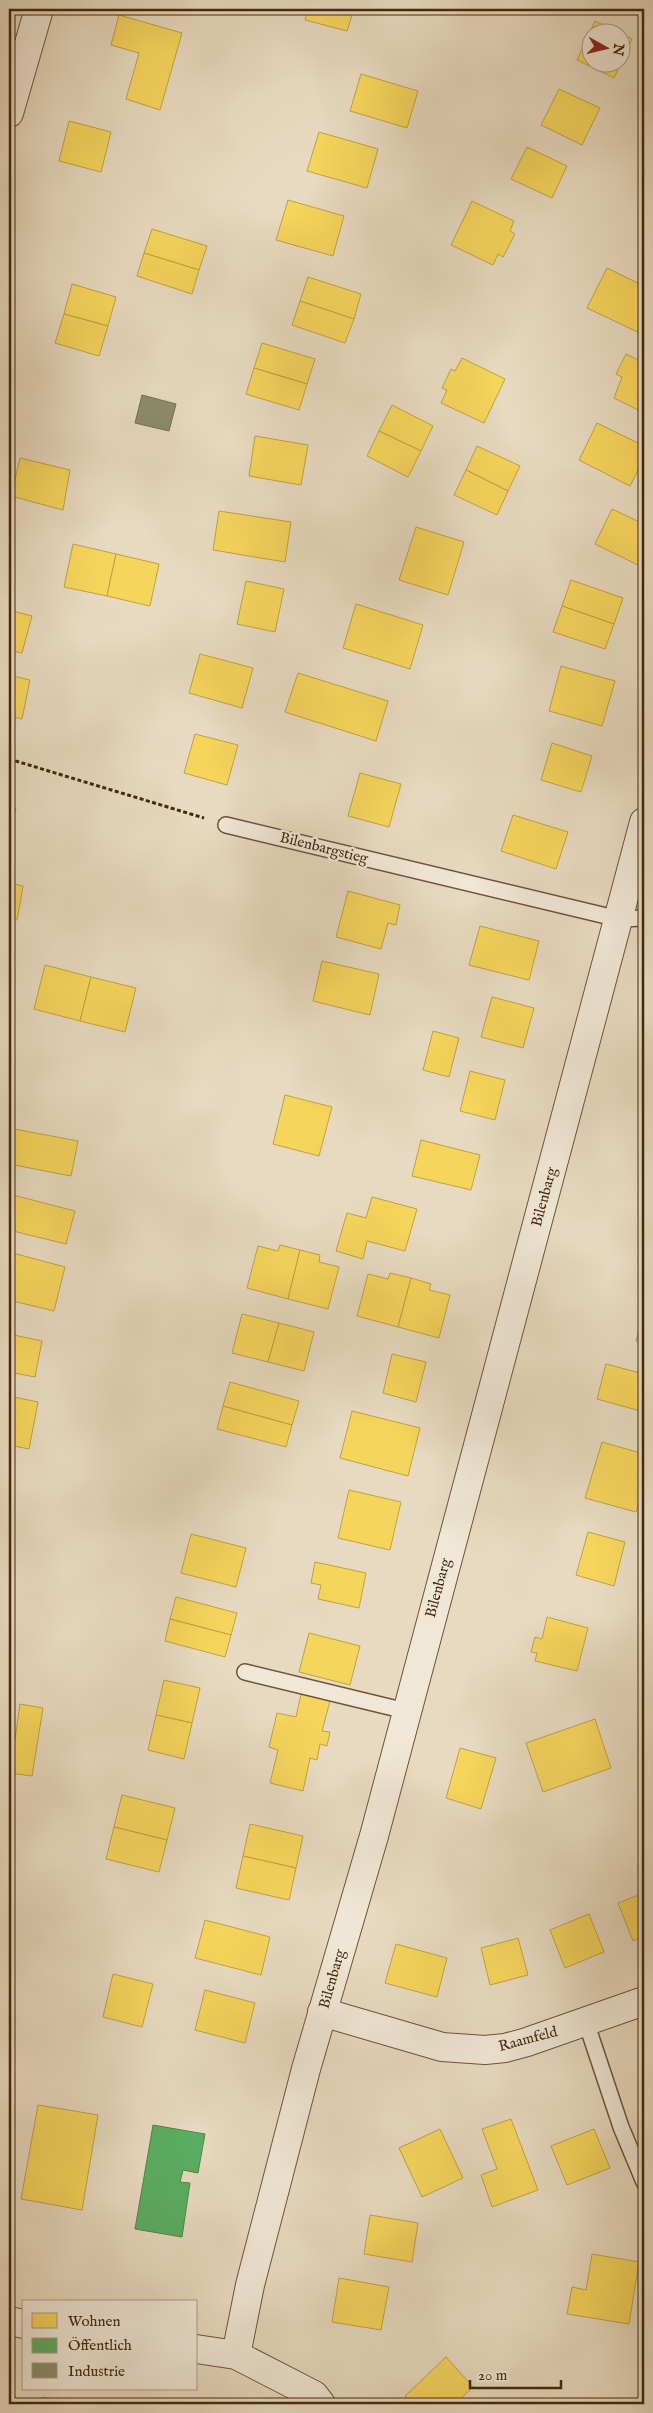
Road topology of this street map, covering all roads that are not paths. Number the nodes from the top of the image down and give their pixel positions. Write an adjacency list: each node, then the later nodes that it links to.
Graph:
1 (38, 9): 2 (street)
2 (9, 113)
3 (644, 822): 5 (street, Bilenbarg)
4 (226, 825): 5 (lane, Bilenbargstieg)
5 (632, 918): 7 (street, Bilenbarg)
6 (246, 1672): 7 (lane)
7 (406, 1711): 9 (street, Bilenbarg)
8 (644, 2001): 10 (street, Raamfeld)
9 (322, 2012): 10 (street, Raamfeld); 15 (street, Bilenbarg)
10 (586, 2022): 11 (lane)
11 (644, 2182)
12 (9, 2322): 13 (street)
13 (22, 2324)
14 (198, 2349): 15 (street)
15 (236, 2355): 16 (street)
16 (321, 2404)

